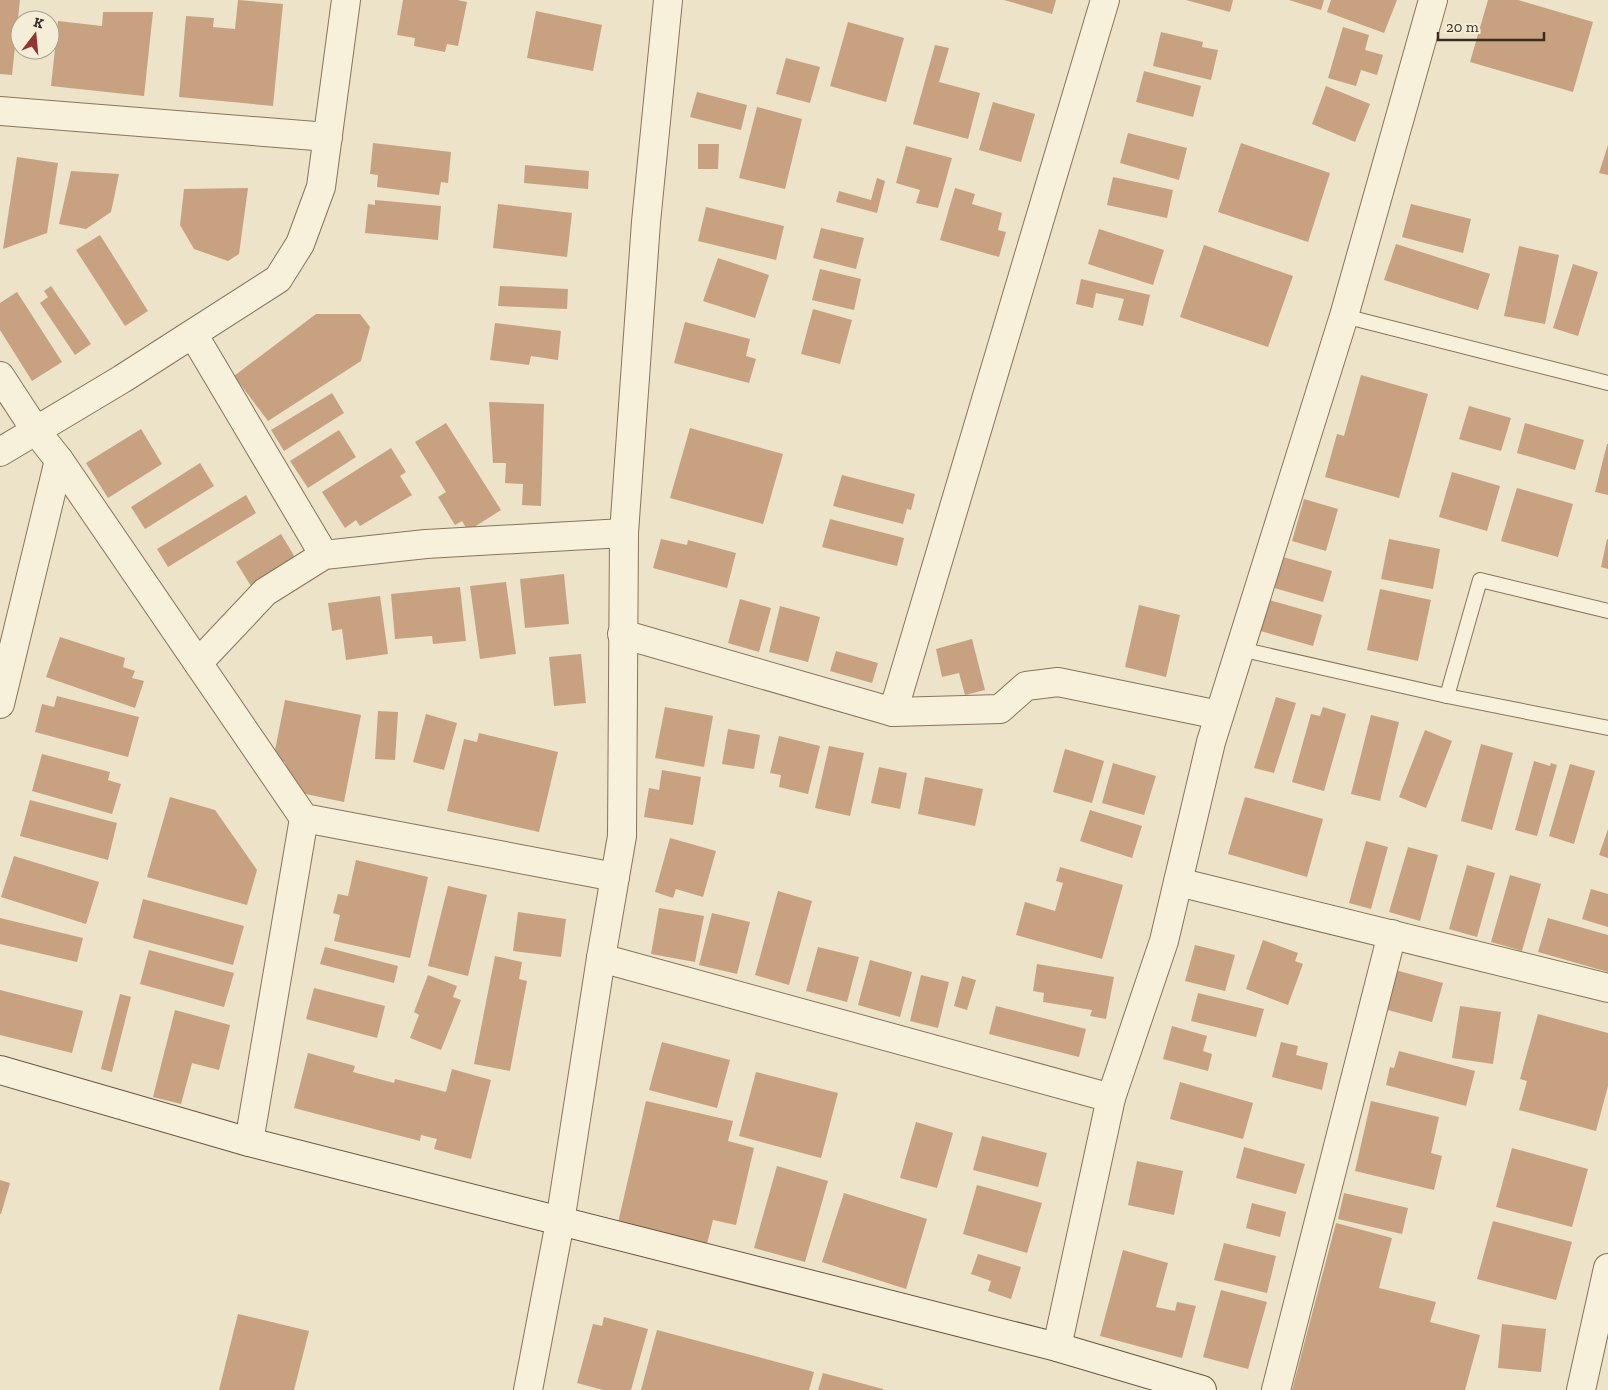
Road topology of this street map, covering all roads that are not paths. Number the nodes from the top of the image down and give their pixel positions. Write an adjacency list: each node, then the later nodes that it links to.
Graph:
1 (346, 0): 6 (street)
2 (668, 0): 14 (street)
3 (1104, 0): 22 (street)
4 (1433, 0): 7 (street)
5 (0, 111): 6 (street)
6 (328, 137): 8 (street)
7 (1344, 316): 10 (lane); 18 (street)
8 (193, 334): 11 (street); 15 (street)
9 (0, 376): 11 (street)
10 (1608, 383)
11 (36, 430): 12 (street); 13 (street)
12 (0, 452)
13 (59, 460): 19 (street); 21 (street)
14 (624, 533): 15 (street); 17 (street)
15 (324, 556): 19 (street)
16 (1608, 611): 20 (lane)
17 (622, 634): 22 (street); 26 (street)
18 (1240, 649): 20 (lane); 23 (street)
19 (198, 663): 25 (street)
20 (1447, 696): 24 (lane)
21 (0, 704)
22 (893, 712): 23 (street)
23 (1219, 715): 27 (street)
24 (1608, 728)
25 (304, 818): 26 (street); 33 (street)
26 (615, 877): 29 (street)
27 (1178, 882): 28 (street); 32 (street)
28 (1392, 934): 30 (street); 39 (street)
29 (601, 958): 32 (street); 34 (street)
30 (1608, 988)
31 (0, 1070): 33 (street)
32 (1112, 1098): 36 (street)
33 (249, 1142): 34 (street)
34 (560, 1222): 36 (street); 37 (street)
35 (1608, 1268): 40 (street)
36 (1057, 1347): 38 (street)
37 (528, 1390)
38 (1202, 1390)
39 (1276, 1390)
40 (1581, 1390)

